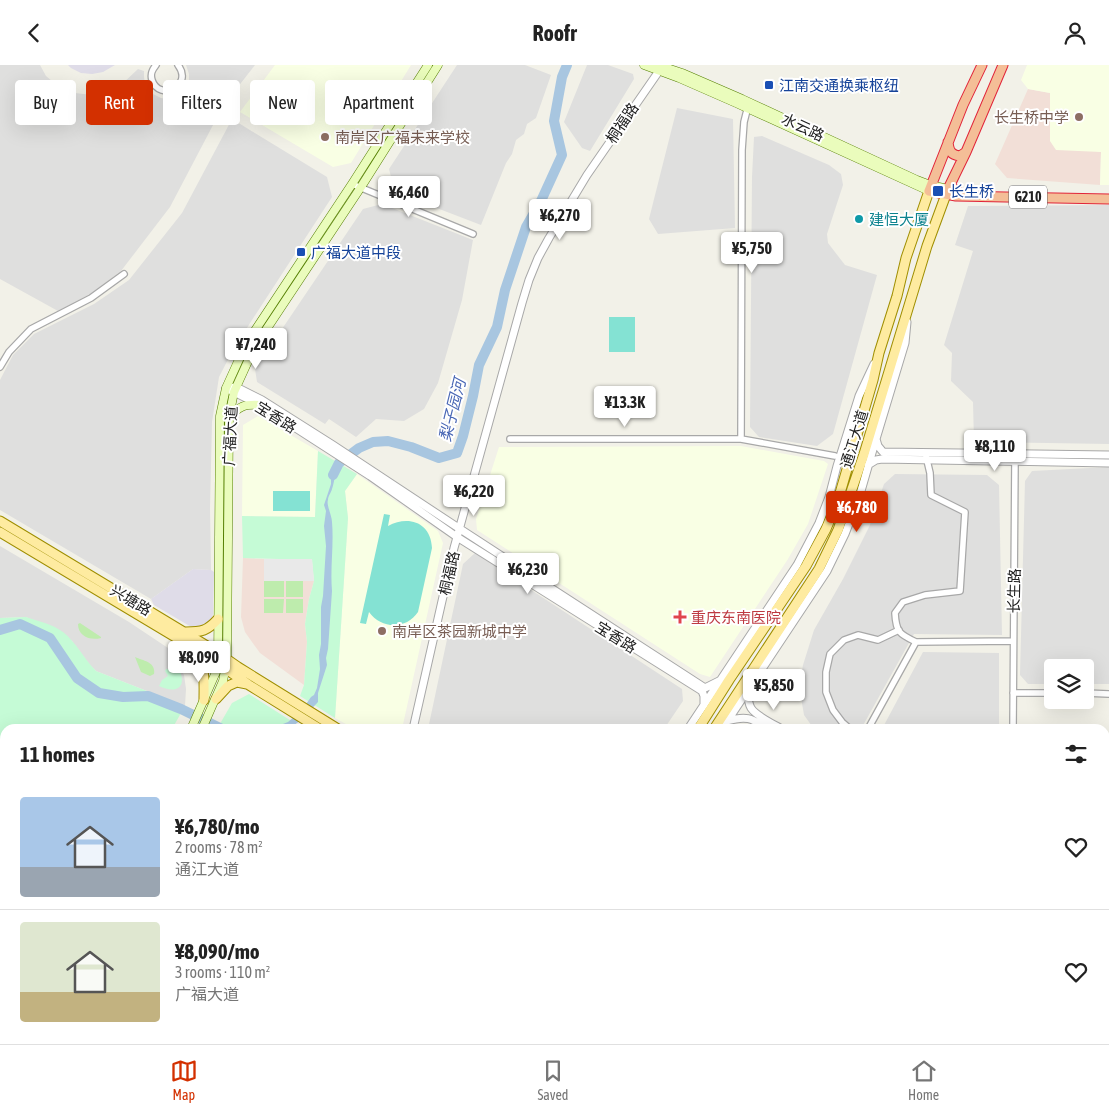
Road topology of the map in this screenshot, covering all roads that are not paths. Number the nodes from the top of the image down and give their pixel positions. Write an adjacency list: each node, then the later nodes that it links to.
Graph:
1 (178, 65): 7 (street)
2 (428, 65): 12 (main road, 广福大道)
3 (438, 65): 13 (main road, 广福大道)
4 (644, 65): 8 (main road, 水云路)
5 (982, 65): 10 (highway, 通江大道)
6 (1003, 65): 11 (highway, 通江大道)
7 (154, 66)
8 (662, 67): 9 (main road, 水云路); 46 (street, 桐福路)
9 (748, 105): 14 (main road, 水云路); 32 (street)
10 (948, 141): 11 (highway); 14 (highway, 通江大道)
11 (966, 152): 15 (highway, 通江大道)
12 (352, 184): 13 (street); 25 (main road, 广福大道)
13 (361, 187): 18 (street); 26 (main road, 广福大道)
14 (929, 188): 15 (highway, G210); 19 (main road, 通江大道)
15 (947, 192): 16 (highway, G210); 17 (highway, G210); 20 (main road, 通江大道)
16 (1109, 194)
17 (1109, 199)
18 (474, 234)
19 (906, 258): 20 (main road); 23 (main road, 通江大道)
20 (922, 261): 22 (main road, 通江大道)
21 (124, 274): 24 (street)
22 (909, 302): 28 (main road, 通江大道); 30 (street, 通江大道)
23 (879, 353): 34 (street, 通江大道); 77 (main road, 通江大道)
24 (0, 367)
25 (226, 388): 26 (street, 宝香路); 49 (main road, 广福大道)
26 (235, 389): 27 (street, 宝香路); 29 (main road, 广福大道); 35 (street, 宝香路)
27 (260, 405): 29 (main road); 35 (street, 宝香路)
28 (878, 407): 30 (main road); 78 (main road, 通江大道)
29 (228, 417): 57 (main road, 广福大道)
30 (879, 429): 33 (street, 通江大道)
31 (510, 439): 32 (street)
32 (741, 439): 37 (street)
33 (876, 439): 38 (street); 42 (street, 通江大道)
34 (844, 445): 37 (street); 43 (street, 通江大道)
35 (332, 448): 44 (street, 宝香路)
36 (1109, 455): 40 (street)
37 (835, 456): 43 (street)
38 (883, 456): 39 (street); 42 (street)
39 (926, 456): 40 (street); 50 (street)
40 (1015, 458): 41 (street); 52 (street, 长生路)
41 (1109, 463)
42 (868, 465): 61 (street, 通江大道)
43 (837, 466): 58 (street, 通江大道)
44 (371, 474): 46 (street, 宝香路); 48 (street, 宝香路)
45 (0, 521): 51 (main road, 兴塘路)
46 (459, 529): 48 (street, 桐福路); 60 (street, 宝香路)
47 (0, 532): 54 (main road, 兴塘路)
48 (457, 537): 60 (street, 宝香路); 75 (street, 桐福路)
49 (218, 619): 51 (main road); 55 (main road, 广福大道)
50 (899, 630): 53 (street); 82 (street)
51 (184, 632): 55 (main road, 兴塘路)
52 (1013, 641): 53 (street); 62 (street, 长生路)
53 (916, 642): 83 (street)
54 (192, 648): 56 (main road, 兴塘路); 68 (main road)
55 (219, 653): 56 (main road, 广福大道); 57 (main road, 兴塘路)
56 (218, 663): 57 (main road, 兴塘路); 68 (main road, 广福大道)
57 (227, 665): 59 (main road, 兴塘路); 66 (main road, 广福大道); 67 (main road, 兴塘路)
58 (721, 680): 60 (street); 69 (street, 通江大道)
59 (249, 685): 66 (main road); 67 (main road, 兴塘路)
60 (704, 689): 69 (street)
61 (748, 691): 70 (street); 71 (street, 通江大道)
62 (1013, 693): 63 (street); 84 (street, 长生路)
63 (1044, 693)
64 (1094, 693): 65 (street)
65 (1109, 694)
66 (216, 699): 73 (main road, 广福大道)
67 (289, 703): 74 (main road, 兴塘路)
68 (202, 704): 72 (main road, 广福大道)
69 (704, 705): 76 (street, 通江大道)
70 (753, 716): 71 (street); 80 (street); 81 (street)
71 (727, 721): 79 (street, 通江大道)
72 (193, 724)
73 (204, 724)
74 (319, 724)
75 (414, 724)
76 (691, 724)
77 (701, 724)
78 (717, 724)
79 (725, 724)
80 (763, 724)
81 (771, 724)
82 (844, 724)
83 (871, 724)
84 (1013, 724)

